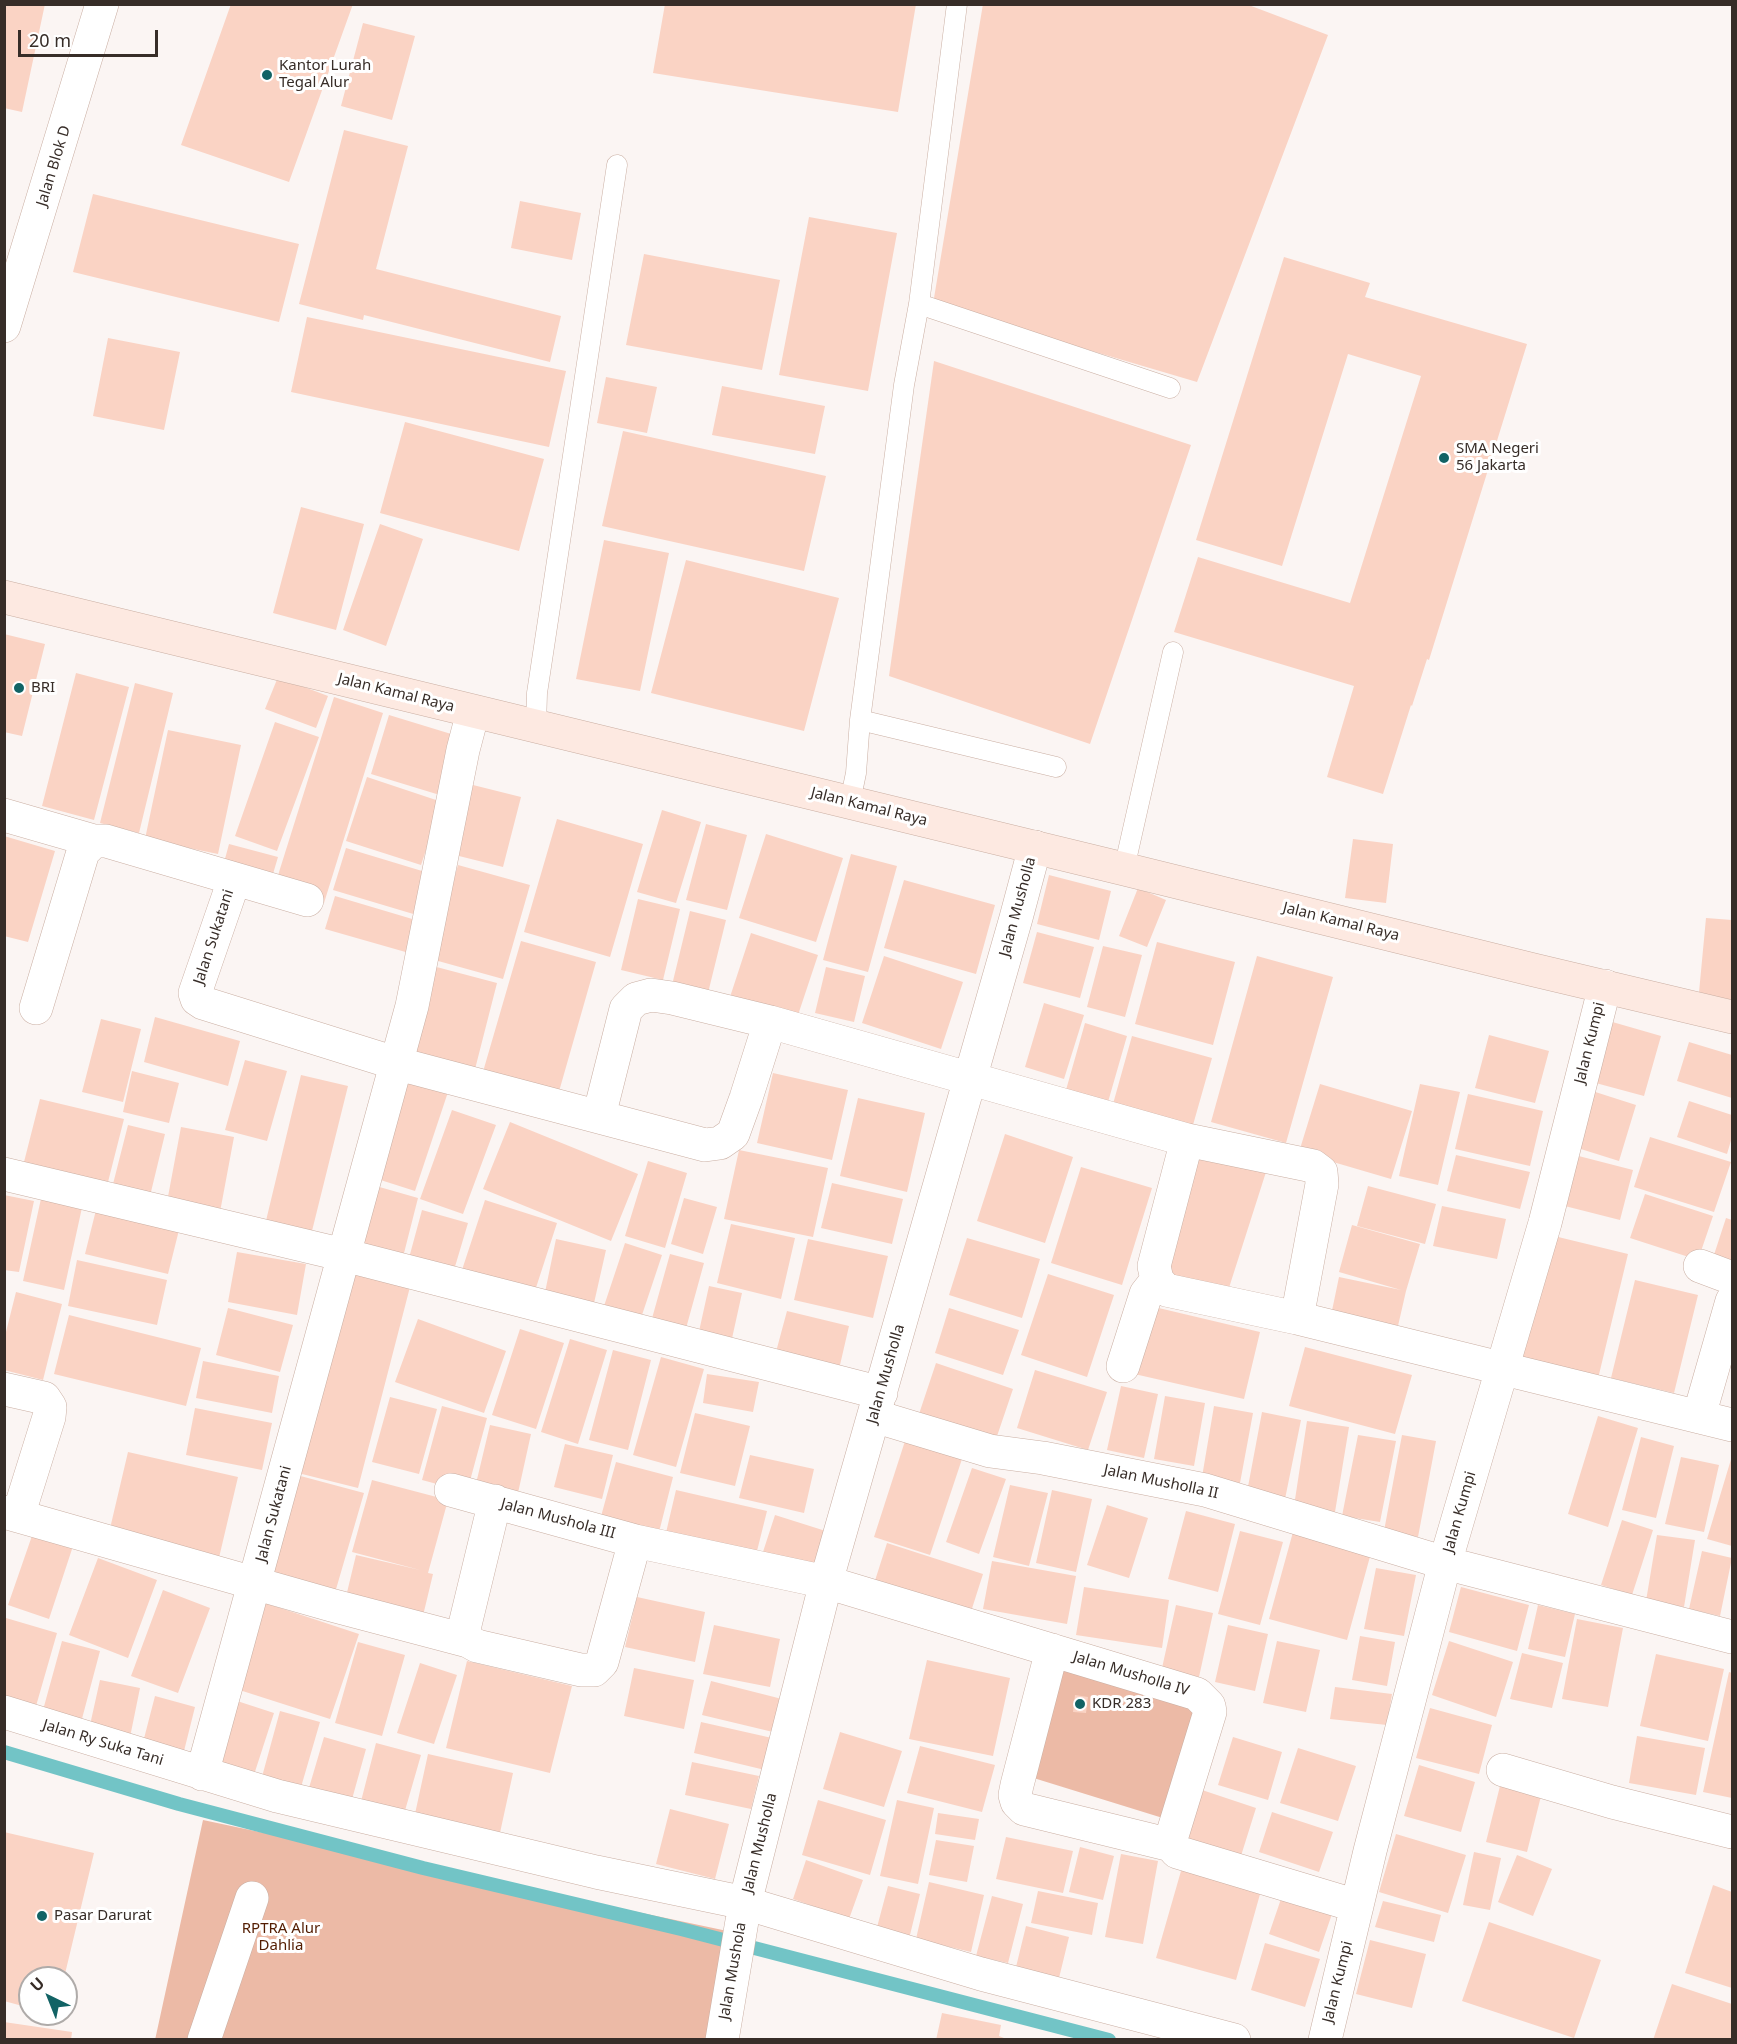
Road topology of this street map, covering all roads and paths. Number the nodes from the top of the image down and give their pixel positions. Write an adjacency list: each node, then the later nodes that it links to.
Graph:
1 (102, 4): 5 (street, Jalan Blok D)
2 (957, 4): 4 (lane)
3 (617, 165): 11 (lane)
4 (919, 304): 6 (lane); 10 (lane)
5 (4, 326)
6 (1170, 388)
7 (4, 597): 9 (main road, Jalan Kamal Raya)
8 (1173, 652): 17 (lane)
9 (473, 711): 11 (main road, Jalan Kamal Raya); 24 (street, Jalan Sukatani)
10 (860, 720): 12 (lane); 13 (lane)
11 (536, 727): 13 (main road, Jalan Kamal Raya)
12 (1056, 767)
13 (850, 802): 16 (main road, Jalan Kamal Raya)
14 (4, 814): 15 (street, Jalan Sukatani)
15 (94, 841): 18 (street, Jalan Sukatani); 21 (street)
16 (1035, 847): 17 (main road, Jalan Kamal Raya); 25 (street, Jalan Musholla)
17 (1124, 869): 20 (main road, Jalan Kamal Raya)
18 (228, 878): 19 (street); 24 (street, Jalan Sukatani)
19 (307, 900)
20 (1605, 986): 22 (main road, Jalan Kamal Raya); 36 (street, Jalan Kumpi)
21 (36, 1008)
22 (1732, 1017)
23 (770, 1022): 25 (street); 26 (street); 26 (street)
24 (395, 1063): 26 (street); 29 (street, Jalan Sukatani)
25 (969, 1077): 27 (street); 38 (street, Jalan Musholla)
26 (599, 1116)
27 (1187, 1140): 32 (street); 34 (street)
28 (4, 1174): 29 (street)
29 (344, 1255): 38 (street, Jalan Musholla II); 46 (street, Jalan Sukatani)
30 (1700, 1266): 31 (street)
31 (1732, 1278)
32 (1157, 1280): 34 (street); 35 (street)
33 (1732, 1301): 39 (street)
34 (1297, 1318): 36 (street)
35 (1123, 1366)
36 (1502, 1370): 39 (street); 45 (street, Jalan Kumpi)
37 (4, 1389): 43 (street)
38 (877, 1404): 45 (street, Jalan Musholla II); 47 (street, Jalan Musholla)
39 (1699, 1416): 40 (street)
40 (1732, 1425)
41 (451, 1490): 42 (street)
42 (495, 1501): 44 (street, Jalan Mushola III); 49 (street, Jalan Mushola III)
43 (11, 1514): 46 (street)
44 (635, 1541): 47 (street, Jalan Mushola III); 49 (street, Jalan Mushola III)
45 (1445, 1563): 48 (street, Jalan Musholla II); 57 (street, Jalan Kumpi)
46 (255, 1582): 49 (street); 53 (street, Jalan Sukatani)
47 (826, 1582): 50 (street, Jalan Musholla IV); 58 (street, Jalan Musholla)
48 (1732, 1637)
49 (468, 1641)
50 (1052, 1650): 55 (street, Jalan Musholla IV); 55 (street)
51 (4, 1712): 53 (street, Jalan Ry Suka Tani)
52 (1503, 1770): 54 (street)
53 (202, 1774): 58 (street, Jalan Ry Suka Tani)
54 (1732, 1832)
55 (1171, 1845): 57 (street)
56 (252, 1898): 59 (street)
57 (1357, 1906): 62 (street, Jalan Kumpi)
58 (743, 1916): 60 (street, Jalan Mushola); 61 (street)
59 (204, 2040)
60 (722, 2040)
61 (1234, 2040)
62 (1325, 2040)

